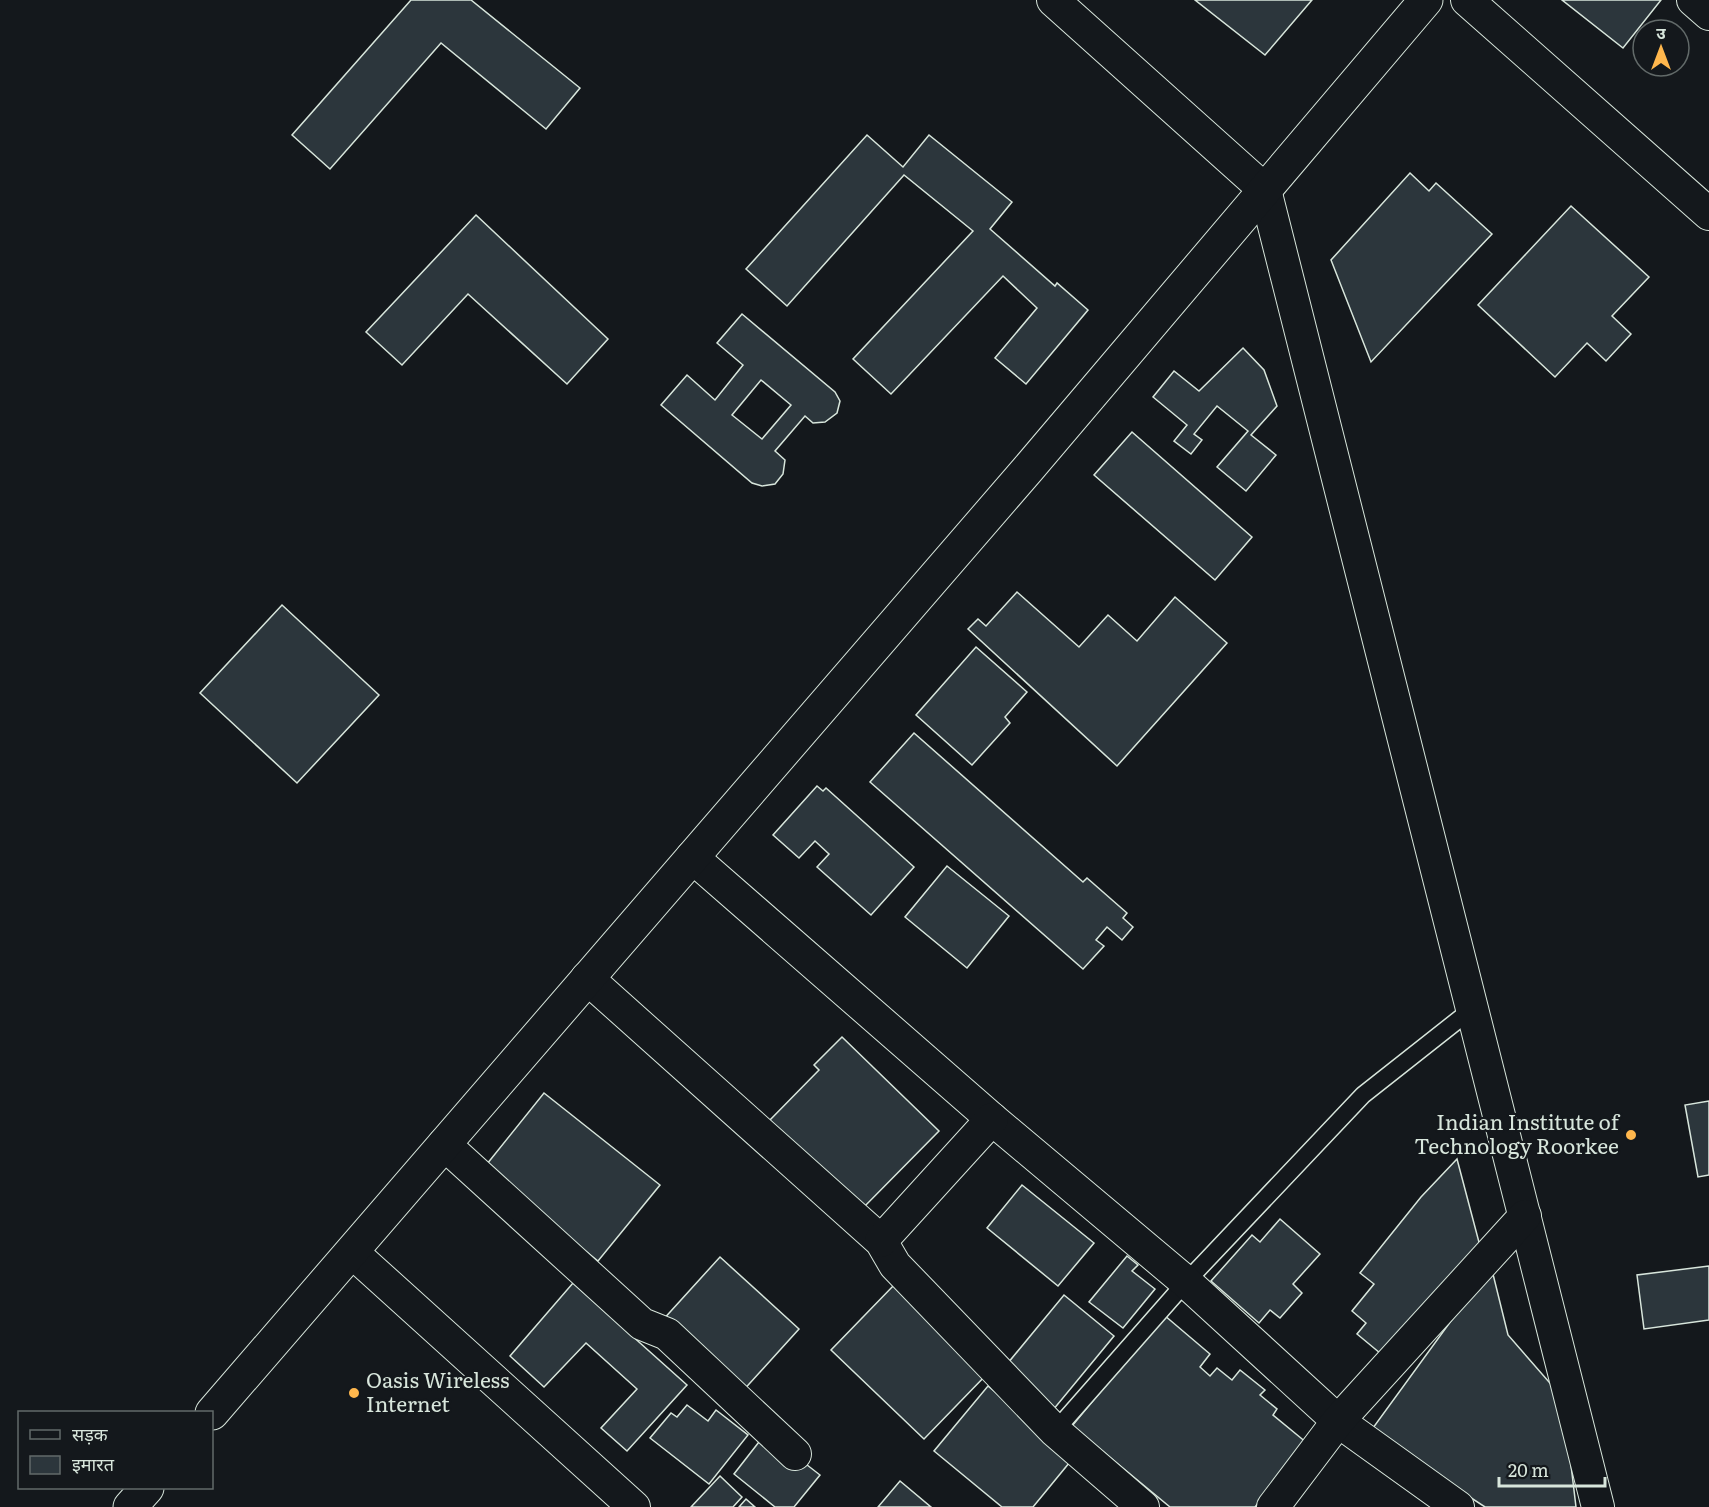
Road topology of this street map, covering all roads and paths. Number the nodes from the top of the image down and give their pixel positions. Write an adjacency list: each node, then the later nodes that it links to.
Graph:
1 (1053, 0): 6 (street)
2 (1426, 0): 6 (main road)
3 (1467, 0): 7 (street)
4 (1694, 0): 5 (street)
5 (1709, 14)
6 (1265, 190): 8 (main road); 10 (street)
7 (1709, 214)
8 (692, 857): 9 (main road); 11 (street)
9 (587, 978): 12 (main road); 14 (street)
10 (1472, 1008): 13 (street); 16 (lane)
11 (992, 1119): 14 (street); 16 (street)
12 (444, 1144): 15 (main road); 20 (street)
13 (1525, 1216): 18 (street); 27 (street)
14 (880, 1240): 19 (street)
15 (352, 1252): 17 (main road); 23 (street)
16 (1186, 1282): 18 (street); 19 (lane)
17 (213, 1412)
18 (1338, 1421): 25 (street); 26 (street)
19 (1055, 1431): 24 (street)
20 (795, 1454)
21 (146, 1489): 22 (main road)
22 (130, 1507)
23 (634, 1507)
24 (1143, 1507)
25 (1273, 1507)
26 (1458, 1507)
27 (1598, 1507)

